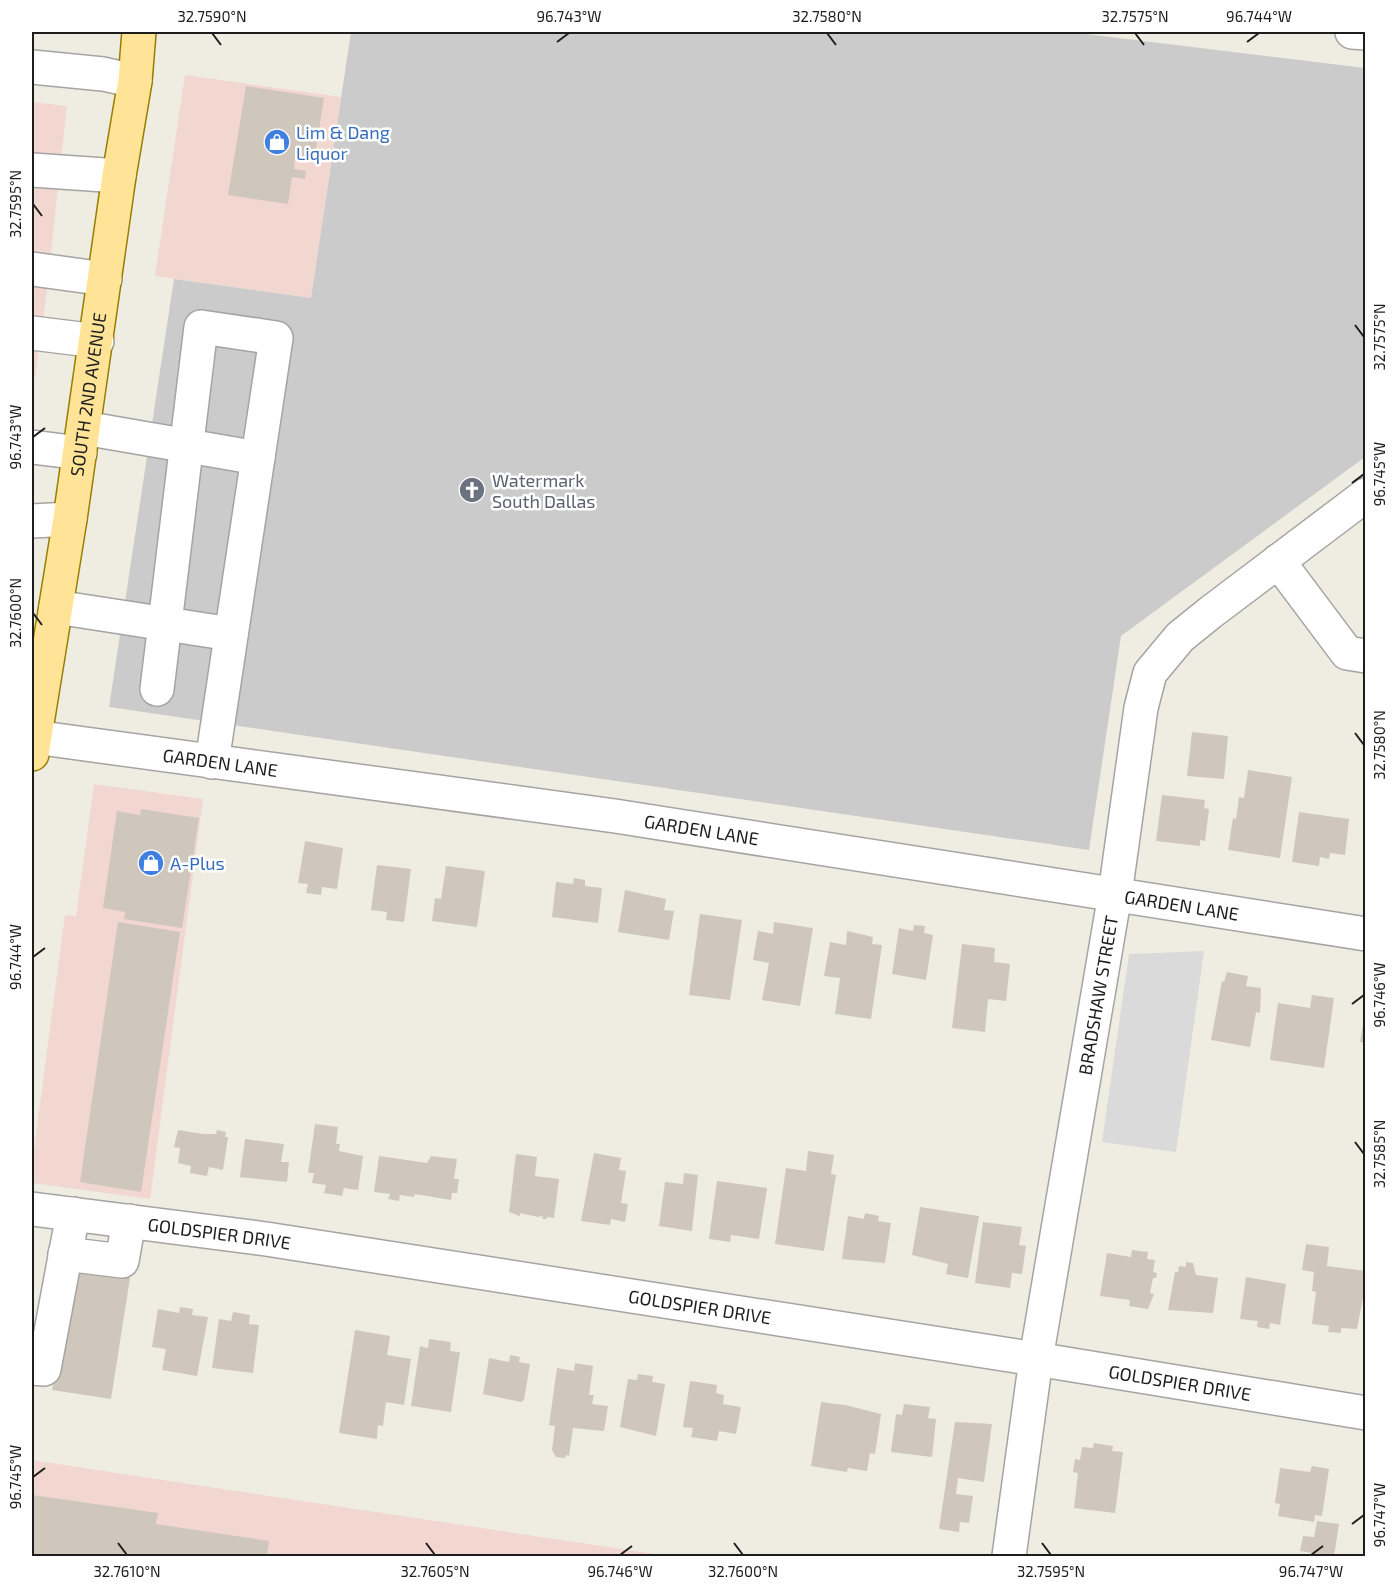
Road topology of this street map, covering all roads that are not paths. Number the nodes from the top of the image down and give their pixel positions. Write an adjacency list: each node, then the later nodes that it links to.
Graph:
1 (139, 32): 5 (main road, SOUTH 2ND AVENUE)
2 (1352, 32): 3 (street)
3 (1365, 33)
4 (32, 67): 5 (street)
5 (135, 81): 7 (main road, SOUTH 2ND AVENUE)
6 (32, 171): 7 (street)
7 (119, 176): 9 (main road, SOUTH 2ND AVENUE)
8 (32, 269): 9 (street)
9 (105, 279): 11 (main road, SOUTH 2ND AVENUE)
10 (32, 333): 11 (street)
11 (97, 341): 12 (main road, SOUTH 2ND AVENUE)
12 (82, 441): 13 (street); 14 (street); 17 (main road, SOUTH 2ND AVENUE)
13 (187, 445): 15 (street); 15 (street); 21 (street)
14 (32, 447)
15 (258, 458): 22 (street)
16 (1365, 495): 19 (street, BRADSHAW STREET)
17 (70, 519): 18 (street); 20 (main road, SOUTH 2ND AVENUE)
18 (32, 521)
19 (1278, 561): 23 (street); 27 (street, BRADSHAW STREET)
20 (56, 608): 21 (street); 25 (main road, SOUTH 2ND AVENUE)
21 (164, 624): 22 (street); 24 (street)
22 (231, 634): 26 (street)
23 (1365, 656)
24 (157, 689)
25 (33, 746): 26 (street, GARDEN LANE)
26 (212, 762): 27 (street, GARDEN LANE)
27 (1115, 894): 28 (street, GARDEN LANE); 34 (street, BRADSHAW STREET)
28 (1365, 934)
29 (32, 1209): 30 (street, GOLDSPIER DRIVE)
30 (73, 1214): 31 (street, GOLDSPIER DRIVE); 32 (street)
31 (129, 1221): 32 (street); 34 (street, GOLDSPIER DRIVE)
32 (65, 1254): 33 (street)
33 (44, 1294): 35 (street)
34 (1036, 1359): 36 (street, GOLDSPIER DRIVE); 37 (street, BRADSHAW STREET)
35 (32, 1368)
36 (1365, 1413)
37 (1009, 1557)

